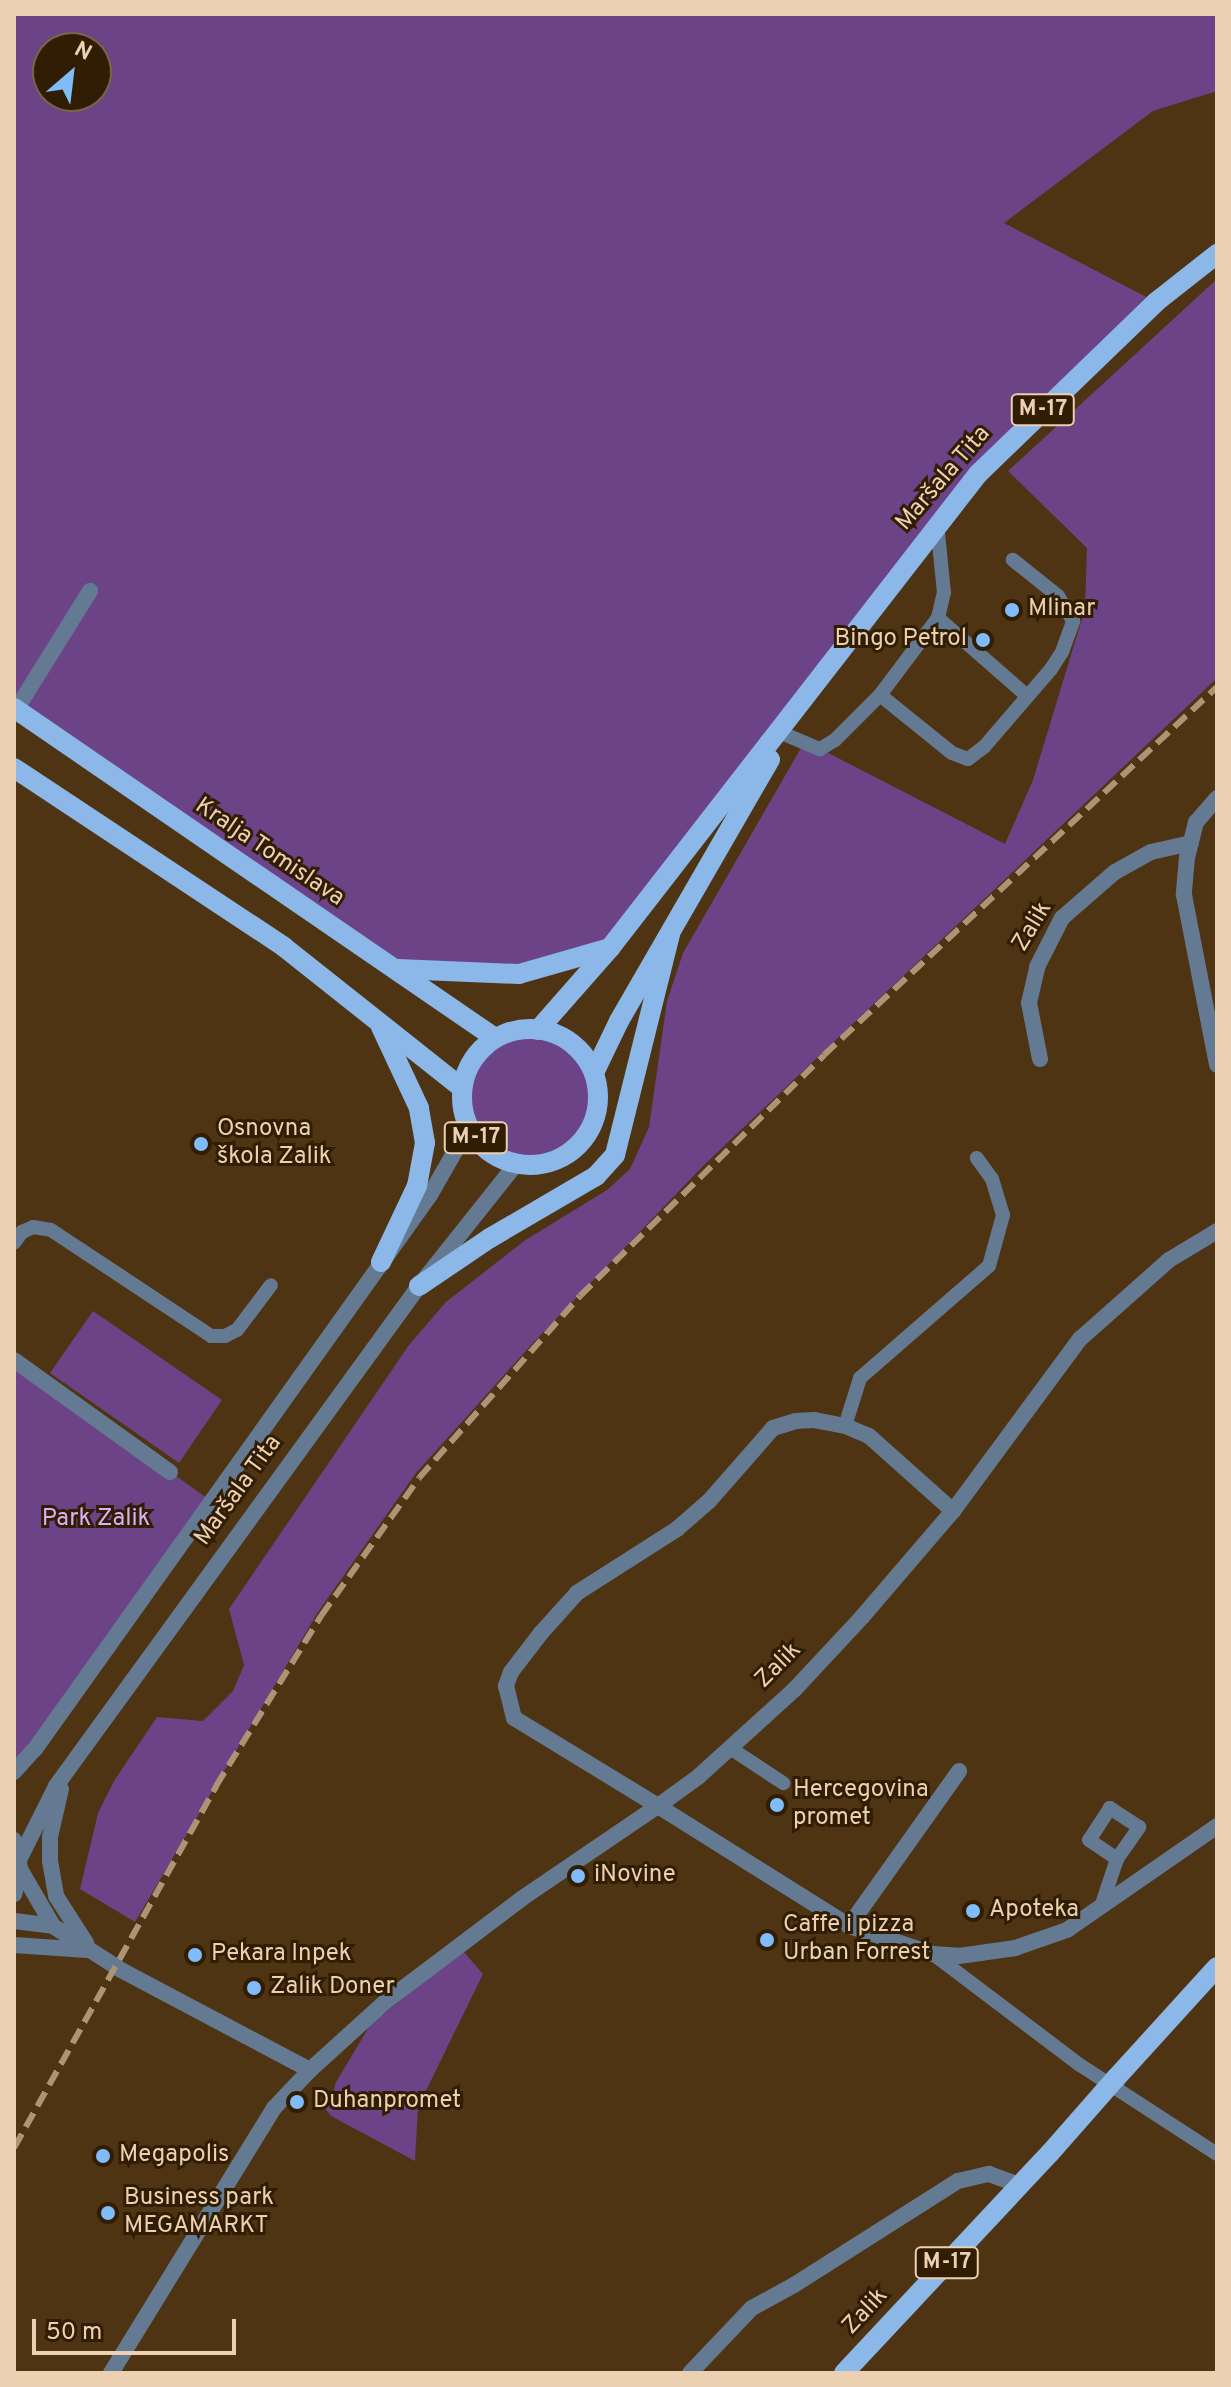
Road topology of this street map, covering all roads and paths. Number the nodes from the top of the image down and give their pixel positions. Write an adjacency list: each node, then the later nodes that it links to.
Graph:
1 (1217, 254): 2 (main road, Maršala Tita / M-17)
2 (937, 523): 5 (lane); 7 (main road, Maršala Tita / M-17)
3 (1013, 560): 8 (lane)
4 (90, 591): 9 (street)
5 (938, 618): 6 (lane); 8 (lane)
6 (880, 695): 8 (lane); 10 (lane)
7 (805, 696): 10 (main road, Maršala Tita / M-17); 15 (main road, Maršala Tita / M-17)
8 (1027, 696)
9 (15, 710): 16 (main road, Kralja Tomislava)
10 (784, 734): 14 (main road, Maršala Tita / M-17)
11 (14, 768): 17 (main road, M-17)
12 (1217, 798): 13 (street)
13 (1191, 843): 20 (street, Zalik); 21 (street)
14 (670, 934): 22 (main road, Maršala Tita / M-17); 31 (main road)
15 (610, 948): 16 (main road); 18 (main road, Maršala Tita / M-17)
16 (394, 968): 19 (main road, Kralja Tomislava)
17 (378, 1020): 23 (main road, M-17); 29 (main road)
18 (538, 1030): 19 (main road); 22 (main road)
19 (495, 1038): 23 (main road, M-17)
20 (1040, 1059)
21 (1217, 1065)
22 (594, 1073): 26 (main road, M-17)
23 (462, 1088): 24 (main road, M-17)
24 (469, 1127): 26 (main road, M-17); 29 (street, Maršala Tita)
25 (977, 1158): 33 (lane)
26 (516, 1164): 31 (street, Maršala Tita)
27 (1217, 1231): 35 (street, Zalik)
28 (14, 1243): 30 (lane)
29 (381, 1262): 37 (street, Maršala Tita)
30 (271, 1285)
31 (419, 1286): 41 (street, Maršala Tita)
32 (14, 1360): 34 (street)
33 (845, 1426): 35 (street); 43 (street)
34 (170, 1472)
35 (953, 1511): 36 (street, Zalik)
36 (730, 1748): 42 (lane); 43 (street, Zalik)
37 (35, 1749): 38 (street); 40 (street, Maršala Tita)
38 (14, 1759)
39 (959, 1771): 52 (street)
40 (14, 1772)
41 (63, 1776): 47 (street, Maršala Tita); 54 (street)
42 (783, 1783)
43 (658, 1806): 52 (street); 57 (street, Zalik)
44 (1217, 1826): 49 (street)
45 (14, 1840): 47 (street)
46 (1117, 1859): 49 (lane)
47 (20, 1864): 48 (street, Maršala Tita); 51 (street)
48 (14, 1894)
49 (1101, 1907): 55 (street)
50 (14, 1921): 51 (street)
51 (53, 1926): 54 (street)
52 (849, 1926): 55 (street)
53 (14, 1945): 54 (street)
54 (92, 1951): 57 (street)
55 (933, 1954): 58 (lane)
56 (1217, 1967): 59 (main road, Zalik / M-17, bridge)
57 (310, 2070): 60 (street, Zalik)
58 (1217, 2154)
59 (1019, 2185): 61 (street); 62 (main road, Zalik / M-17)
60 (111, 2373)
61 (690, 2373)
62 (844, 2373)

